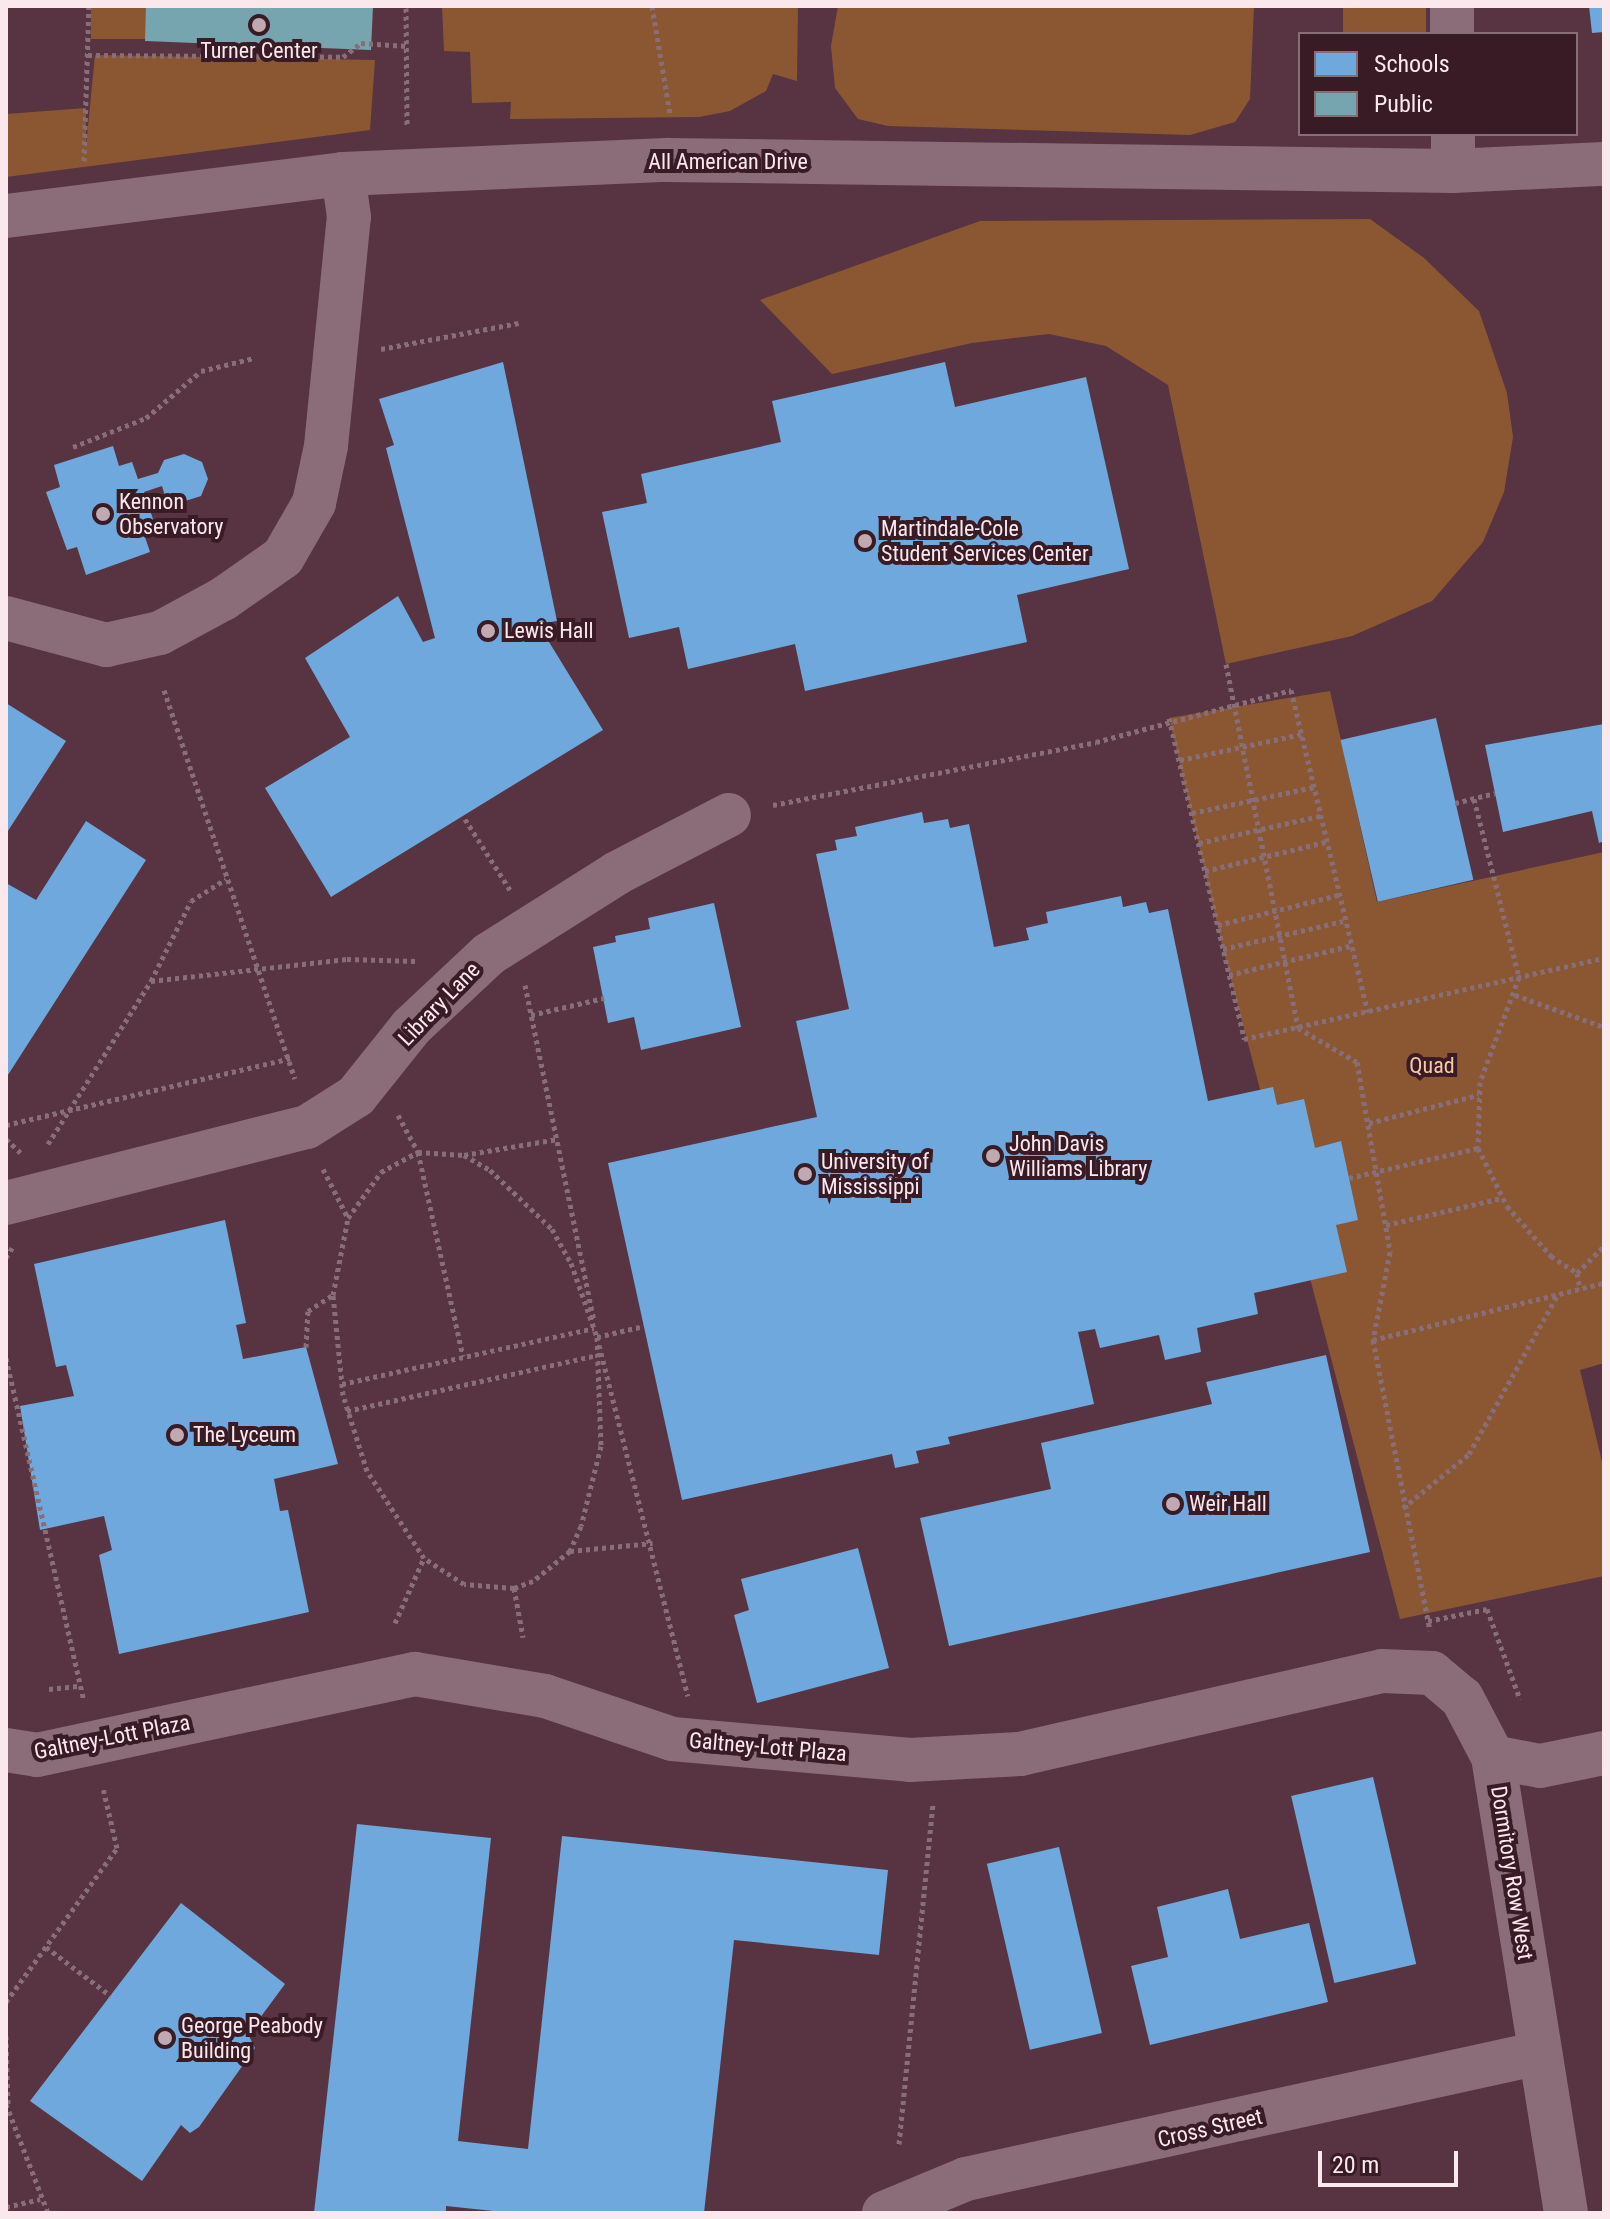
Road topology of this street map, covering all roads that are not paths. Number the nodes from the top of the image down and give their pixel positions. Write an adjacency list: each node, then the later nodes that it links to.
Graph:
1 (1452, 6): 2 (street)
2 (1452, 32)
3 (1453, 152): 4 (street, All American Drive); 5 (street, All American Drive)
4 (1604, 164)
5 (343, 174): 6 (street, All American Drive); 7 (street)
6 (6, 216)
7 (6, 618)
8 (729, 815): 9 (street, Library Lane)
9 (6, 1203)
10 (6, 1750): 12 (street, Galtney-Lott Plaza)
11 (1604, 1753): 12 (street, Dormitory Row West)
12 (1493, 1757): 13 (street, Dormitory Row West)
13 (1540, 2053): 14 (street, Cross Street); 15 (street, Dormitory Row West)
14 (884, 2213)
15 (1566, 2213)

